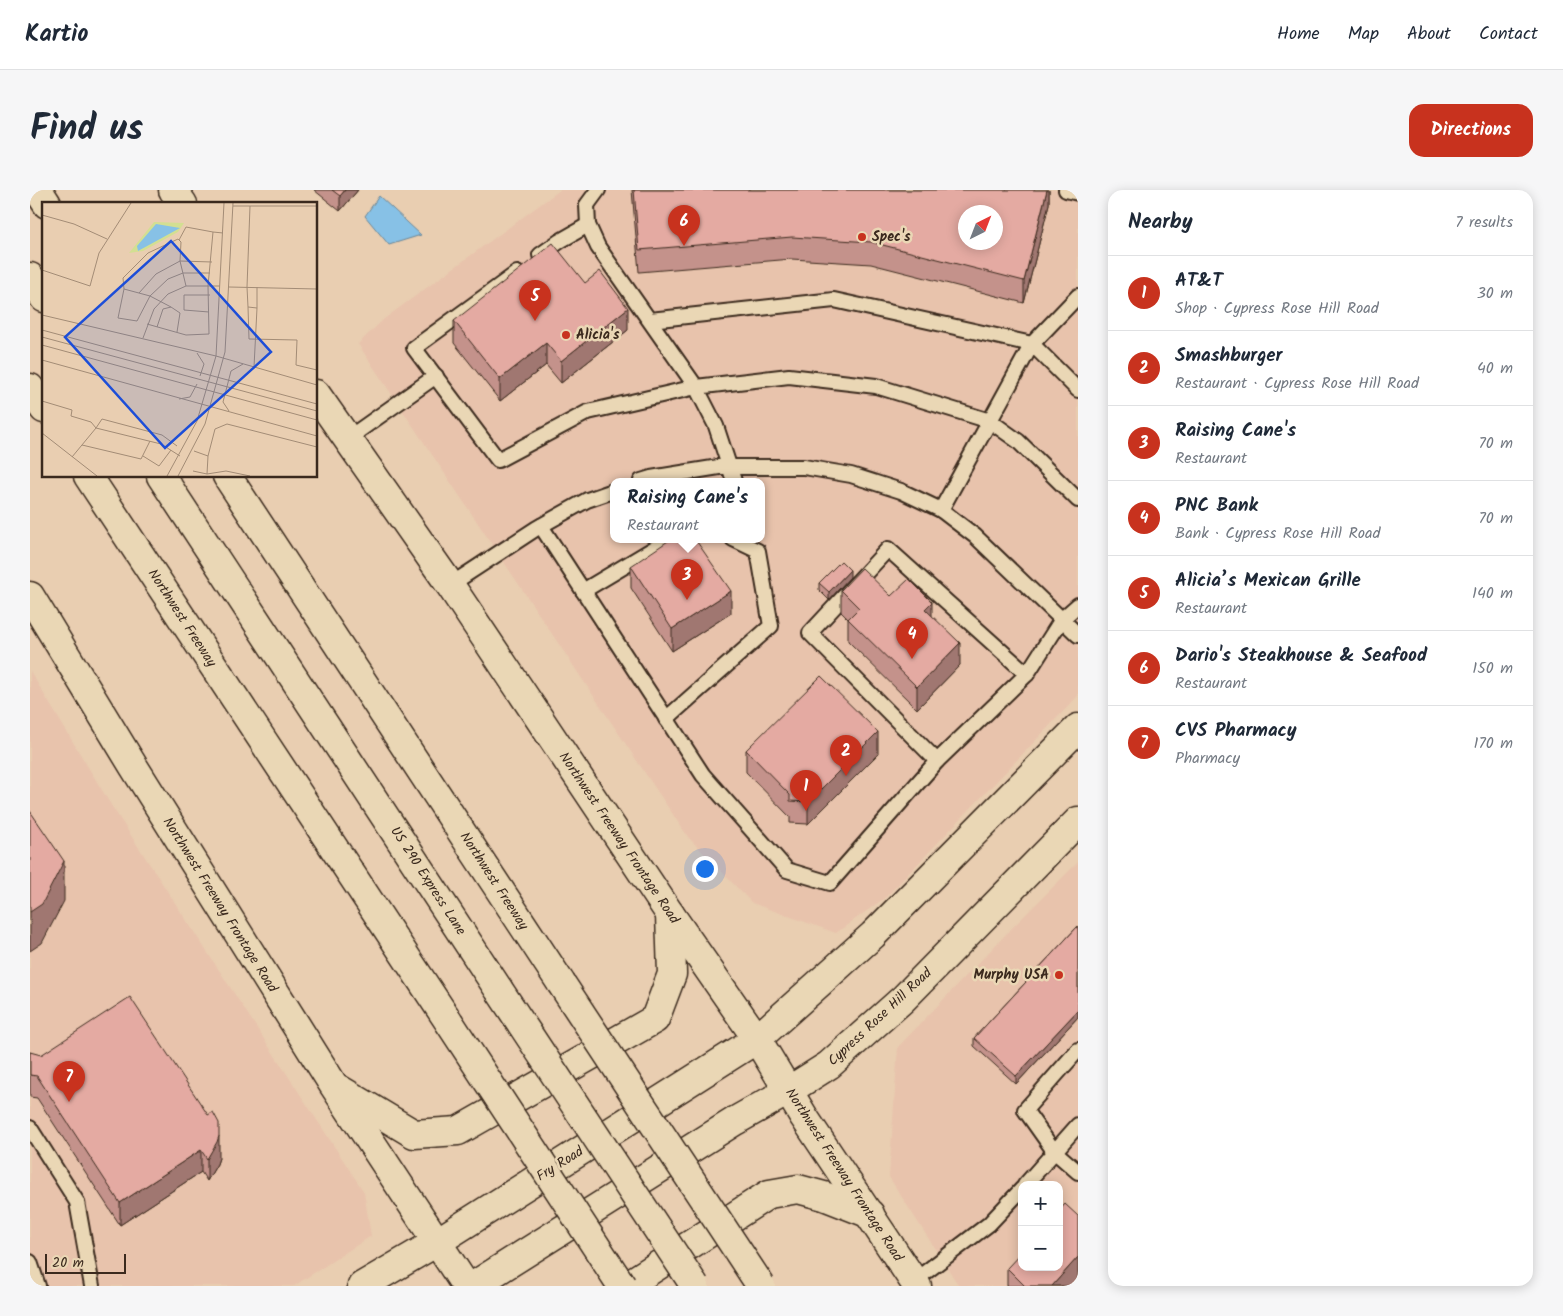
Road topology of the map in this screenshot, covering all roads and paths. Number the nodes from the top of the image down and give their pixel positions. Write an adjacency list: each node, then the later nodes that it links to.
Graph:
1 (38, 190): 6 (main road)
2 (173, 190): 7 (main road)
3 (598, 190): 8 (lane)
4 (1066, 190): 5 (lane)
5 (1078, 193)
6 (46, 202)
7 (182, 202)
8 (588, 225): 12 (lane); 14 (lane)
9 (30, 277): 10 (main road)
10 (42, 295)
11 (1078, 296): 13 (lane)
12 (650, 320): 13 (lane); 15 (lane)
13 (1032, 344): 17 (lane); 20 (lane)
14 (436, 376): 15 (lane); 21 (lane)
15 (696, 387): 20 (lane); 22 (lane)
16 (30, 388): 19 (main road)
17 (1078, 390)
18 (318, 397): 21 (main road, Northwest Freeway Frontage Road)
19 (42, 406)
20 (990, 421): 29 (lane); 30 (lane)
21 (347, 439): 34 (main road, Northwest Freeway Frontage Road)
22 (729, 467): 26 (lane); 27 (lane); 30 (lane)
23 (89, 478): 65 (main road, Northwest Freeway, bridge)
24 (162, 478): 67 (main road, US 290 Express Lane, bridge)
25 (228, 478): 68 (main road, Northwest Freeway, bridge)
26 (650, 478)
27 (733, 478)
28 (610, 492): 31 (lane)
29 (1078, 500)
30 (940, 510): 38 (lane)
31 (541, 526): 34 (lane); 35 (lane)
32 (663, 543): 35 (lane)
33 (756, 545): 41 (lane)
34 (450, 586): 45 (main road, Northwest Freeway Frontage Road)
35 (583, 591): 41 (lane)
36 (30, 596): 48 (main road, Northwest Freeway Frontage Road)
37 (1078, 605): 38 (lane)
38 (1062, 619): 39 (lane); 40 (lane)
39 (1078, 635)
40 (1026, 674): 43 (lane); 43 (lane)
41 (666, 719): 43 (lane)
42 (1078, 728): 46 (main road)
43 (937, 761)
44 (1078, 821): 49 (main road, Cypress Rose Hill Road)
45 (670, 914): 46 (main road, Northwest Freeway Frontage Road); 48 (main road)
46 (758, 1039): 49 (main road, Northwest Freeway Frontage Road); 57 (main road, Fry Road)
47 (1078, 1050): 52 (lane)
48 (334, 1086): 57 (main road, Northwest Freeway Frontage Road)
49 (788, 1091): 56 (main road, Northwest Freeway Frontage Road); 64 (main road, Cypress Rose Hill Road)
50 (1078, 1125): 52 (lane)
51 (30, 1128): 61 (lane)
52 (1054, 1151): 53 (lane); 54 (lane)
53 (1078, 1172)
54 (1028, 1181)
55 (1018, 1193): 59 (lane)
56 (870, 1214): 59 (main road, Northwest Freeway Frontage Road); 66 (main road)
57 (437, 1242): 62 (main road, Fry Road); 63 (main road, Northwest Freeway Frontage Road)
58 (30, 1262): 60 (lane)
59 (916, 1284)
60 (38, 1286)
61 (92, 1286)
62 (362, 1286)
63 (466, 1286)
64 (473, 1286)
65 (622, 1286)
66 (626, 1286)
67 (695, 1286)
68 (761, 1286)

